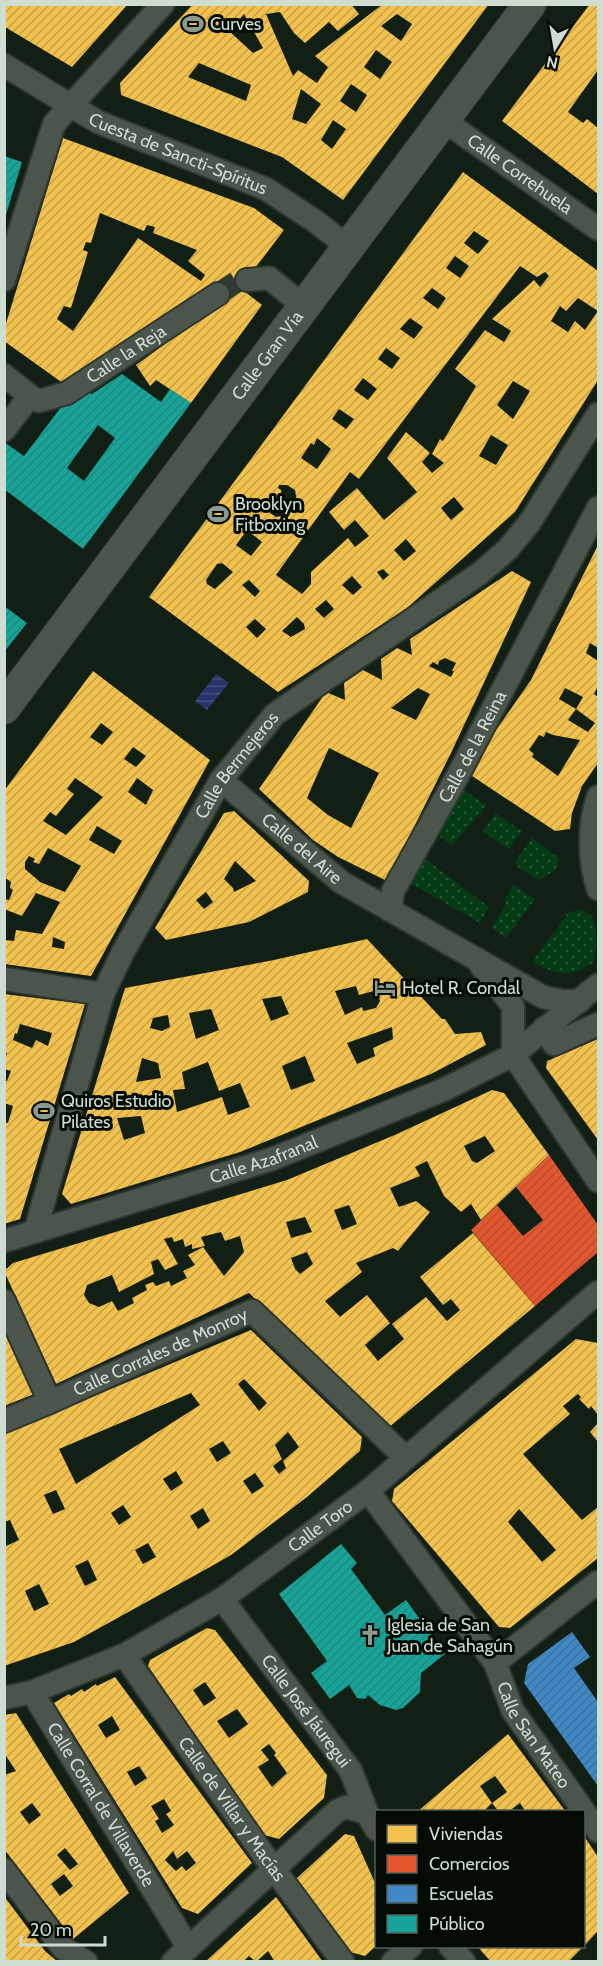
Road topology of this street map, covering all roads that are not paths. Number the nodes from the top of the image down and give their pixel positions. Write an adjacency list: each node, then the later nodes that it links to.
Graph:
1 (164, 4): 4 (street)
2 (530, 4): 5 (main road, Calle Gran Vía)
3 (4, 64): 4 (street, Cuesta de Sancti-Spíritus)
4 (72, 104): 7 (street, Cuesta de Sancti-Spíritus); 8 (street)
5 (443, 120): 6 (street, Calle Correhuela); 7 (main road, Calle Gran Vía)
6 (598, 229)
7 (348, 247): 11 (main road, Calle Gran Vía)
8 (4, 280)
9 (247, 280): 11 (street)
10 (218, 294): 13 (street, Calle la Reja)
11 (304, 306): 17 (main road, Calle Gran Vía)
12 (4, 375): 13 (street)
13 (30, 396): 15 (street)
14 (598, 414): 18 (street, Calle Bermejeros)
15 (4, 430)
16 (598, 508): 21 (street, Calle de la Reina)
17 (4, 708)
18 (221, 780): 21 (street, Calle del Aire); 25 (street, Calle Bermejeros)
19 (598, 797): 20 (street)
20 (598, 890)
21 (390, 910): 22 (street, Calle del Aire)
22 (475, 958): 26 (street, Calle del Aire); 29 (street)
23 (4, 979): 25 (street)
24 (598, 984): 26 (street, Calle Azafranal)
25 (103, 994): 31 (street, Calle Bermejeros)
26 (580, 1001): 28 (street, Calle Azafranal)
27 (598, 1024): 28 (street)
28 (544, 1028): 29 (street, Calle Azafranal)
29 (513, 1055): 30 (street); 31 (street, Calle Azafranal)
30 (598, 1180)
31 (35, 1232): 32 (street, Calle Azafranal)
32 (4, 1241)
33 (598, 1292): 37 (street, Calle Toro)
34 (4, 1300): 35 (street)
35 (50, 1402): 36 (street, Calle Corrales de Monroy); 37 (street, Calle Corrales de Monroy)
36 (4, 1421)
37 (406, 1458): 38 (street, Calle Toro)
38 (368, 1491): 40 (street, Calle Toro); 42 (street, Calle San Mateo)
39 (598, 1582): 42 (street)
40 (222, 1599): 41 (street, Calle Toro); 47 (street, Calle José Jáuregui)
41 (124, 1655): 43 (street, Calle Toro); 49 (street, Calle de Villar y Macías)
42 (495, 1662): 45 (street, Calle San Mateo)
43 (32, 1692): 44 (street, Calle Toro); 53 (street, Calle Corral de Villaverde)
44 (4, 1698)
45 (583, 1810)
46 (585, 1813): 48 (street, Calle San Mateo)
47 (372, 1821): 49 (street)
48 (598, 1831)
49 (274, 1869): 53 (street); 55 (street, Calle de Villar y Macías)
50 (4, 1870): 54 (street)
51 (410, 1948): 56 (street)
52 (451, 1948): 57 (street)
53 (181, 1954)
54 (86, 1962)
55 (343, 1962)
56 (393, 1962)
57 (464, 1962)

